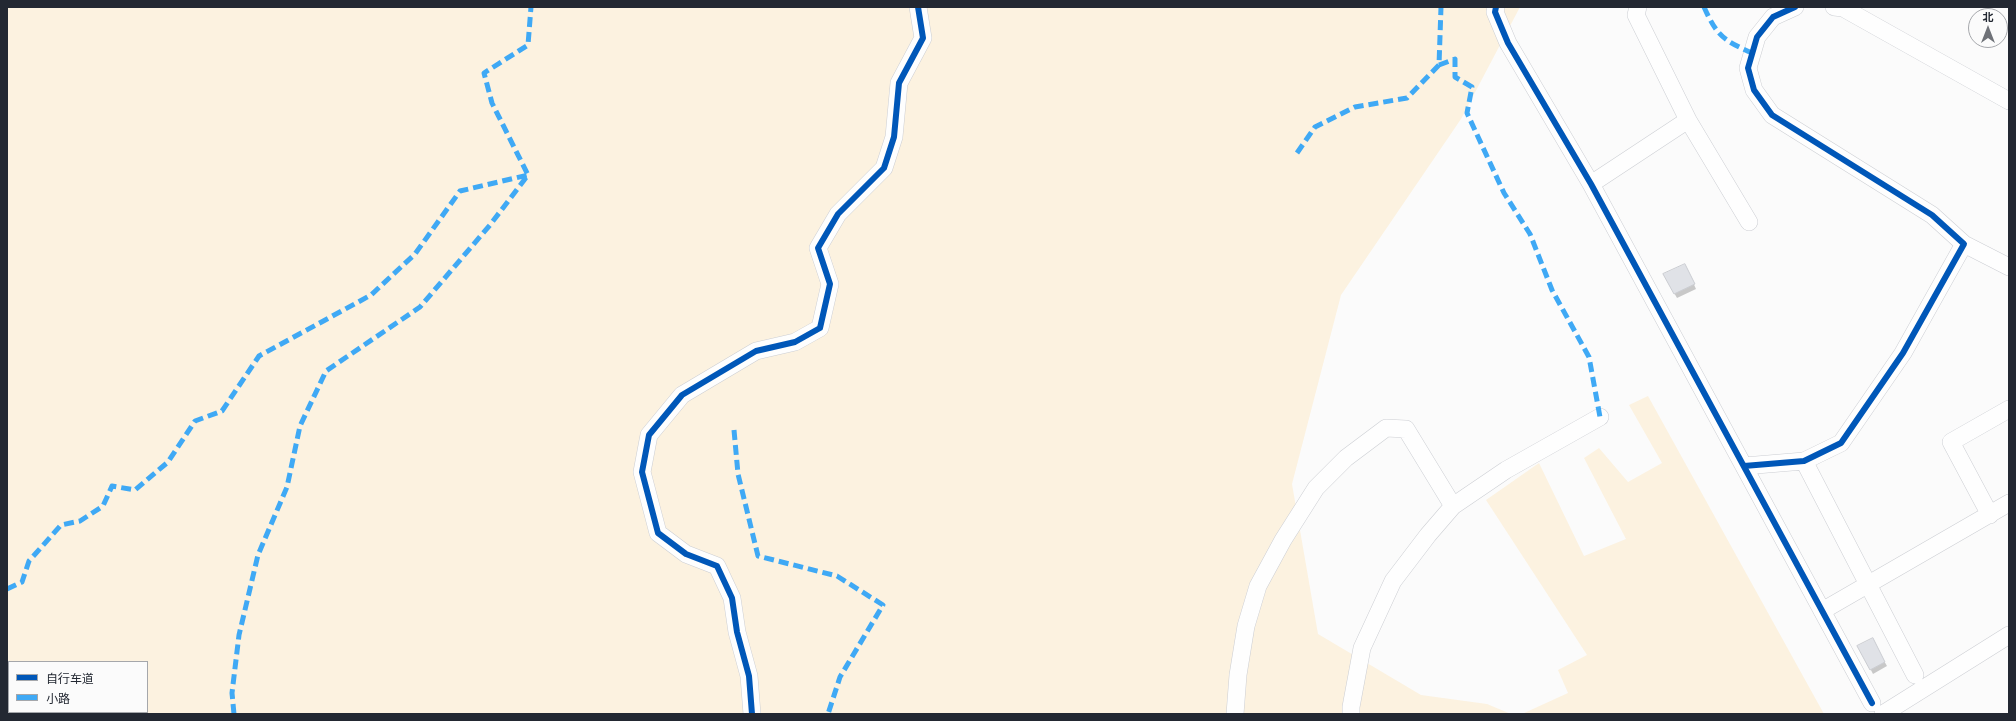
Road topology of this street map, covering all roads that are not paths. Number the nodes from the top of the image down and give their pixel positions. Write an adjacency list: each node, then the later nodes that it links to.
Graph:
1 (918, 7): 24 (street)
2 (1496, 7): 8 (street)
3 (1638, 7): 7 (street)
4 (1795, 7): 10 (street)
5 (1834, 7): 6 (street)
6 (2009, 101)
7 (1688, 120): 8 (street); 9 (street)
8 (1591, 184): 15 (street)
9 (1749, 222)
10 (1964, 244): 11 (street); 14 (street)
11 (2009, 267)
12 (2009, 409): 18 (street)
13 (1600, 417): 17 (street)
14 (1804, 461): 15 (street); 19 (street)
15 (1744, 466): 20 (street)
16 (2009, 504): 18 (street)
17 (1454, 506): 25 (street); 26 (street)
18 (1990, 514): 19 (street)
19 (1869, 584): 20 (street); 22 (street)
20 (1822, 611): 23 (street)
21 (2009, 635): 23 (street)
22 (1915, 675)
23 (1877, 709)
24 (752, 714)
25 (1235, 714)
26 (1351, 714)

